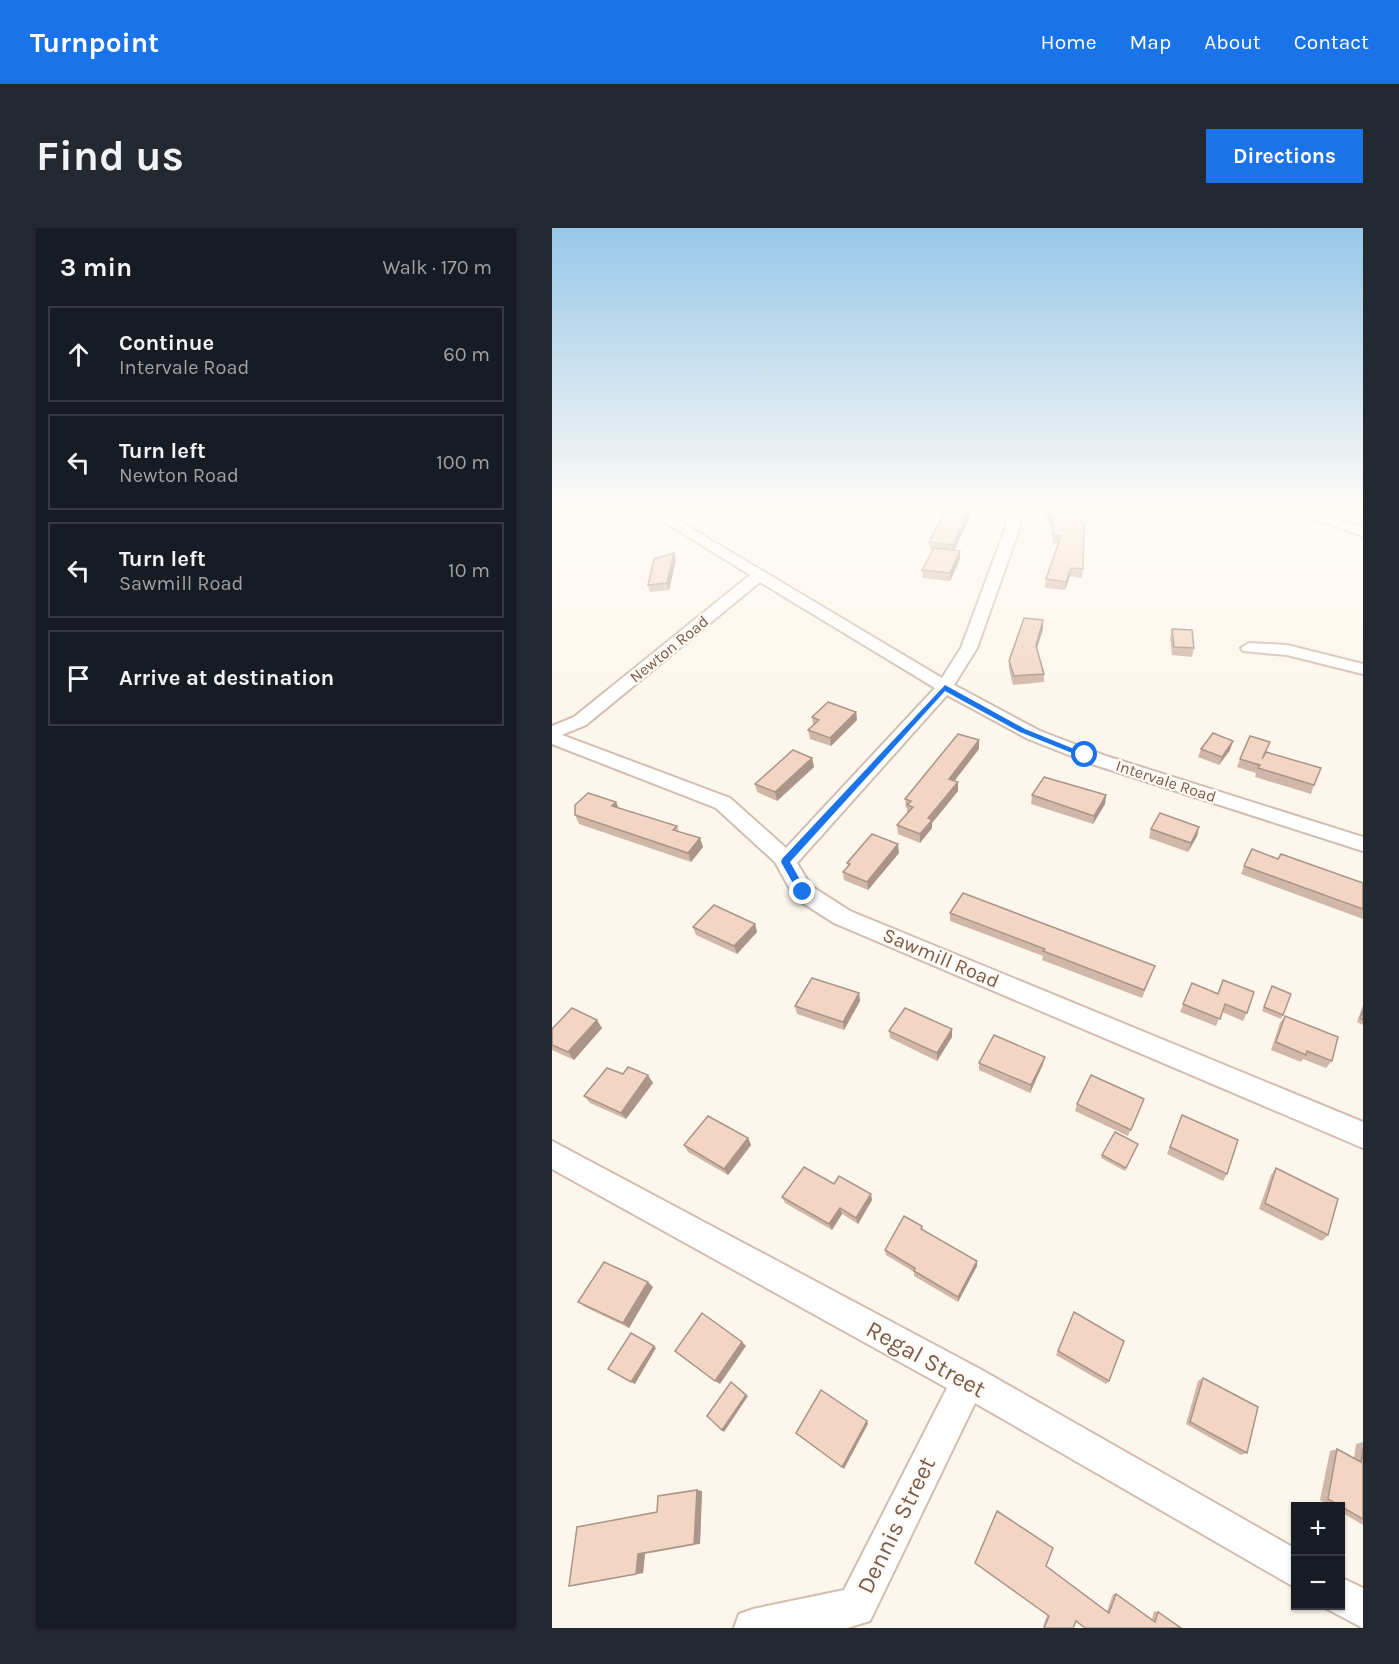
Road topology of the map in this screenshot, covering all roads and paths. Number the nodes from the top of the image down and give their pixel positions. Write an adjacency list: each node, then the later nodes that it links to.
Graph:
1 (751, 570): 3 (street)
2 (997, 570): 6 (street)
3 (759, 575): 6 (street, Intervale Road); 7 (street, Newton Road)
4 (1249, 648): 5 (street)
5 (1363, 669)
6 (945, 687): 9 (street, Intervale Road); 10 (street)
7 (552, 733)
8 (552, 738): 10 (street, Sawmill Road)
9 (1363, 844)
10 (785, 862): 11 (street, Sawmill Road)
11 (1363, 1136)
12 (552, 1154): 13 (street, Regal Street)
13 (968, 1382): 14 (street, Regal Street); 17 (street, Dennis Street)
14 (1291, 1567)
15 (1345, 1598): 16 (street)
16 (1363, 1608)
17 (753, 1628)

